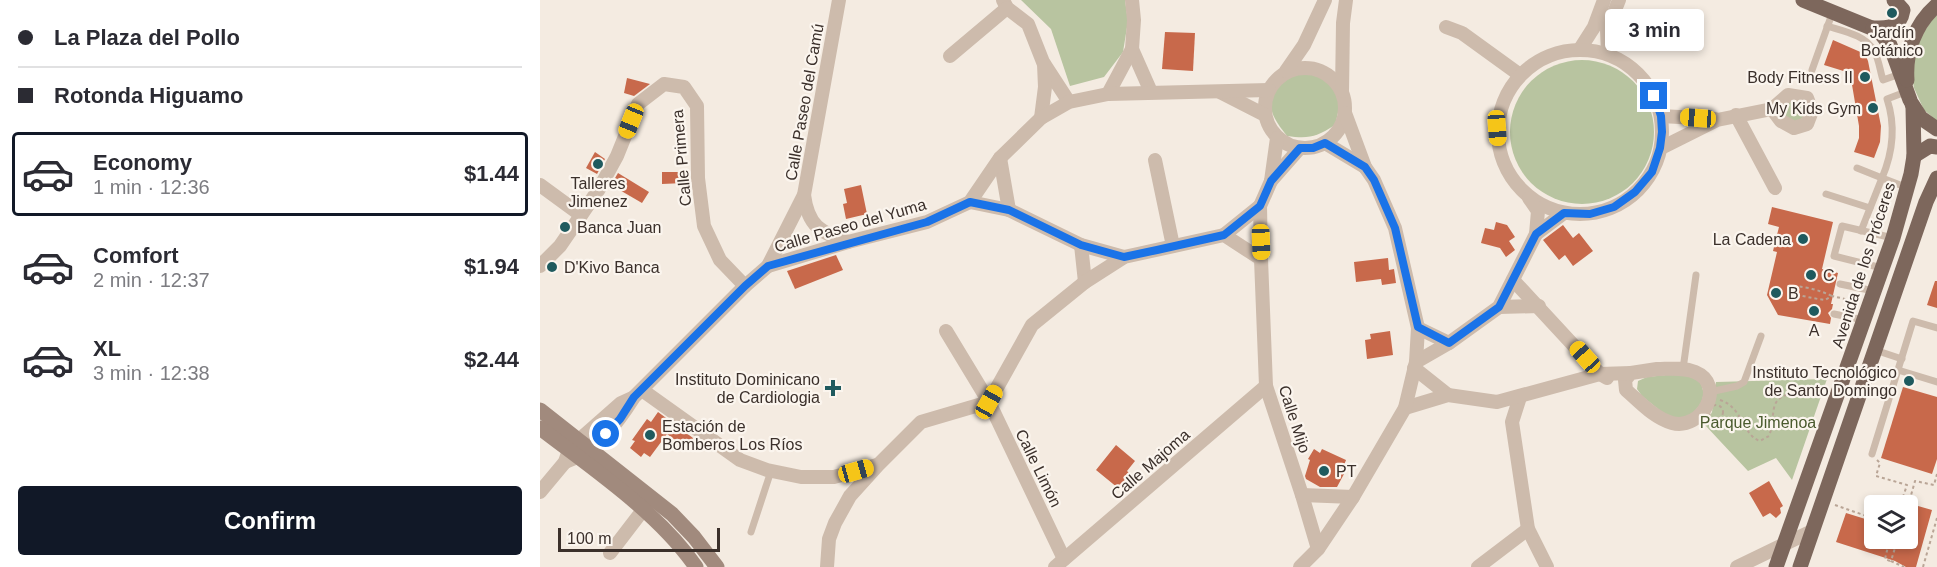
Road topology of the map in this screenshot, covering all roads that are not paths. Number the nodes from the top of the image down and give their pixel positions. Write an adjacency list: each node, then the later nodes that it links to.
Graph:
1 (839, 0): 57 (street, Calle Paseo del Camú)
2 (1132, 0): 16 (street)
3 (1325, 0): 22 (street)
4 (1346, 0): 27 (street)
5 (1604, 0): 17 (street)
6 (1619, 0): 18 (street)
7 (1803, 0): 11 (main road)
8 (1894, 0): 13 (main road)
9 (1005, 4): 19 (street); 20 (street)
10 (1937, 5): 30 (main road, Avenida de los Próceres)
11 (1830, 19): 13 (main road); 15 (lane); 21 (lane)
12 (1446, 27): 24 (street)
13 (1873, 28): 14 (main road)
14 (1887, 40): 15 (lane); 23 (main road)
15 (1872, 48): 23 (lane)
16 (1132, 49): 28 (street); 29 (street)
17 (1580, 49): 18 (street); 24 (street)
18 (1608, 54): 36 (street)
19 (950, 56)
20 (1043, 62): 31 (street); 37 (street)
21 (1812, 70)
22 (1286, 71): 25 (street); 27 (street)
23 (1901, 74): 30 (main road)
24 (1520, 75): 58 (street)
25 (1269, 90): 26 (street); 34 (street)
26 (1219, 91): 28 (street); 34 (street)
27 (1342, 91): 33 (street)
28 (1150, 92): 29 (street)
29 (1108, 94): 31 (street)
30 (1910, 99): 39 (main road); 45 (main road, Avenida de los Próceres); 50 (lane)
31 (1069, 102): 37 (street)
32 (1772, 109): 35 (street)
33 (1345, 113): 41 (street); 48 (street)
34 (1265, 115): 40 (street)
35 (1736, 115): 38 (street); 54 (street)
36 (1661, 116): 38 (street); 44 (street)
37 (1041, 118): 46 (street)
38 (1717, 120): 44 (street)
39 (1937, 129)
40 (1277, 138): 43 (street); 52 (street)
41 (1325, 143): 43 (street); 48 (street)
42 (1937, 147): 45 (main road)
43 (1300, 148): 52 (street)
44 (1660, 148): 63 (street)
45 (1914, 156): 55 (main road, Avenida de los Próceres)
46 (1000, 158): 59 (street); 62 (street)
47 (1155, 160): 71 (street)
48 (1365, 167): 87 (street)
49 (1857, 168): 50 (lane)
50 (1882, 178): 55 (lane); 61 (lane)
51 (1937, 178): 92 (main road)
52 (1271, 181): 60 (street)
53 (540, 185): 64 (street)
54 (1775, 188)
55 (1908, 188): 68 (main road, Avenida de los Próceres)
56 (1827, 194): 61 (lane)
57 (804, 195): 69 (street); 75 (street, Calle Paseo del Camú)
58 (1527, 196): 63 (street); 66 (street)
59 (970, 202): 62 (street); 69 (street, Calle Paseo del Yuma)
60 (1260, 206): 67 (street); 73 (street, Calle Mijo)
61 (1870, 208): 65 (lane)
62 (1009, 210): 70 (street)
63 (1564, 213): 66 (street)
64 (581, 215): 74 (street, Calle Primera); 81 (street, Calle Primera)
65 (1861, 231): 68 (lane); 76 (lane)
66 (1536, 234): 78 (street)
67 (1224, 235): 71 (street); 73 (street)
68 (1893, 238): 76 (main road, Avenida de los Próceres)
69 (848, 242): 75 (street, Calle Paseo del Yuma)
70 (1081, 245): 72 (street); 79 (street)
71 (1173, 246): 72 (street)
72 (1124, 257): 79 (street)
73 (1261, 259): 100 (street, Calle Mijo)
74 (540, 266)
75 (768, 266): 81 (street, Calle Paseo del Camú)
76 (1883, 268): 82 (main road, Avenida de los Próceres)
77 (1696, 275): 95 (lane)
78 (1513, 280): 83 (street); 84 (street)
79 (1085, 282): 106 (street)
80 (1840, 284): 82 (lane)
81 (745, 286): 102 (street, Calle Paseo del Camú)
82 (1872, 298): 86 (main road, Avenida de los Próceres)
83 (1539, 306): 84 (street); 98 (street)
84 (1499, 307): 91 (street)
85 (1834, 314): 86 (lane)
86 (1864, 320): 125 (main road, Avenida de los Próceres)
87 (1418, 327): 91 (street); 94 (street)
88 (1937, 328): 93 (lane)
89 (946, 332): 106 (street, Calle Limón)
90 (1761, 336): 103 (lane)
91 (1449, 343): 94 (street)
92 (1875, 351): 93 (lane); 123 (main road)
93 (1902, 359): 96 (lane)
94 (1415, 365): 104 (street); 108 (street)
95 (1683, 369): 97 (street); 103 (street)
96 (1898, 370): 99 (lane); 113 (lane)
97 (1631, 373): 98 (street); 101 (street)
98 (1600, 374): 101 (street); 105 (street)
99 (1937, 382)
100 (1266, 386): 119 (street, Calle Mijo); 128 (street, Calle Majoma)
101 (1626, 390): 103 (street)
102 (638, 393): 112 (street, Calle Paseo del Camú); 115 (street)
103 (1710, 394)
104 (1448, 395): 107 (street); 108 (street)
105 (1520, 397): 107 (street); 110 (street)
106 (989, 402): 114 (street); 128 (street, Calle Limón)
107 (1497, 402): 110 (street)
108 (1406, 408): 120 (street)
109 (540, 410): 112 (main road)
110 (1512, 422): 122 (street)
111 (540, 428): 112 (main road)
112 (576, 452): 117 (street, Calle Paseo del Camú); 121 (main road); 130 (main road)
113 (1873, 455)
114 (878, 465): 116 (street); 118 (street)
115 (771, 471): 116 (street); 124 (lane)
116 (834, 477): 118 (street)
117 (540, 492)
118 (850, 495): 131 (street)
119 (1302, 495): 120 (street); 126 (street, Calle Mijo)
120 (1353, 497): 126 (street)
121 (643, 510): 127 (street); 129 (main road)
122 (1528, 529): 133 (street); 134 (street)
123 (1812, 531): 125 (street); 137 (main road)
124 (751, 532)
125 (1784, 544): 135 (street); 136 (main road, Avenida de los Próceres)
126 (1318, 549): 132 (street)
127 (610, 553)
128 (1060, 563)
129 (696, 567)
130 (717, 567)
131 (827, 567)
132 (1300, 567)
133 (1478, 567)
134 (1547, 567)
135 (1737, 567)
136 (1776, 567)
137 (1800, 567)

